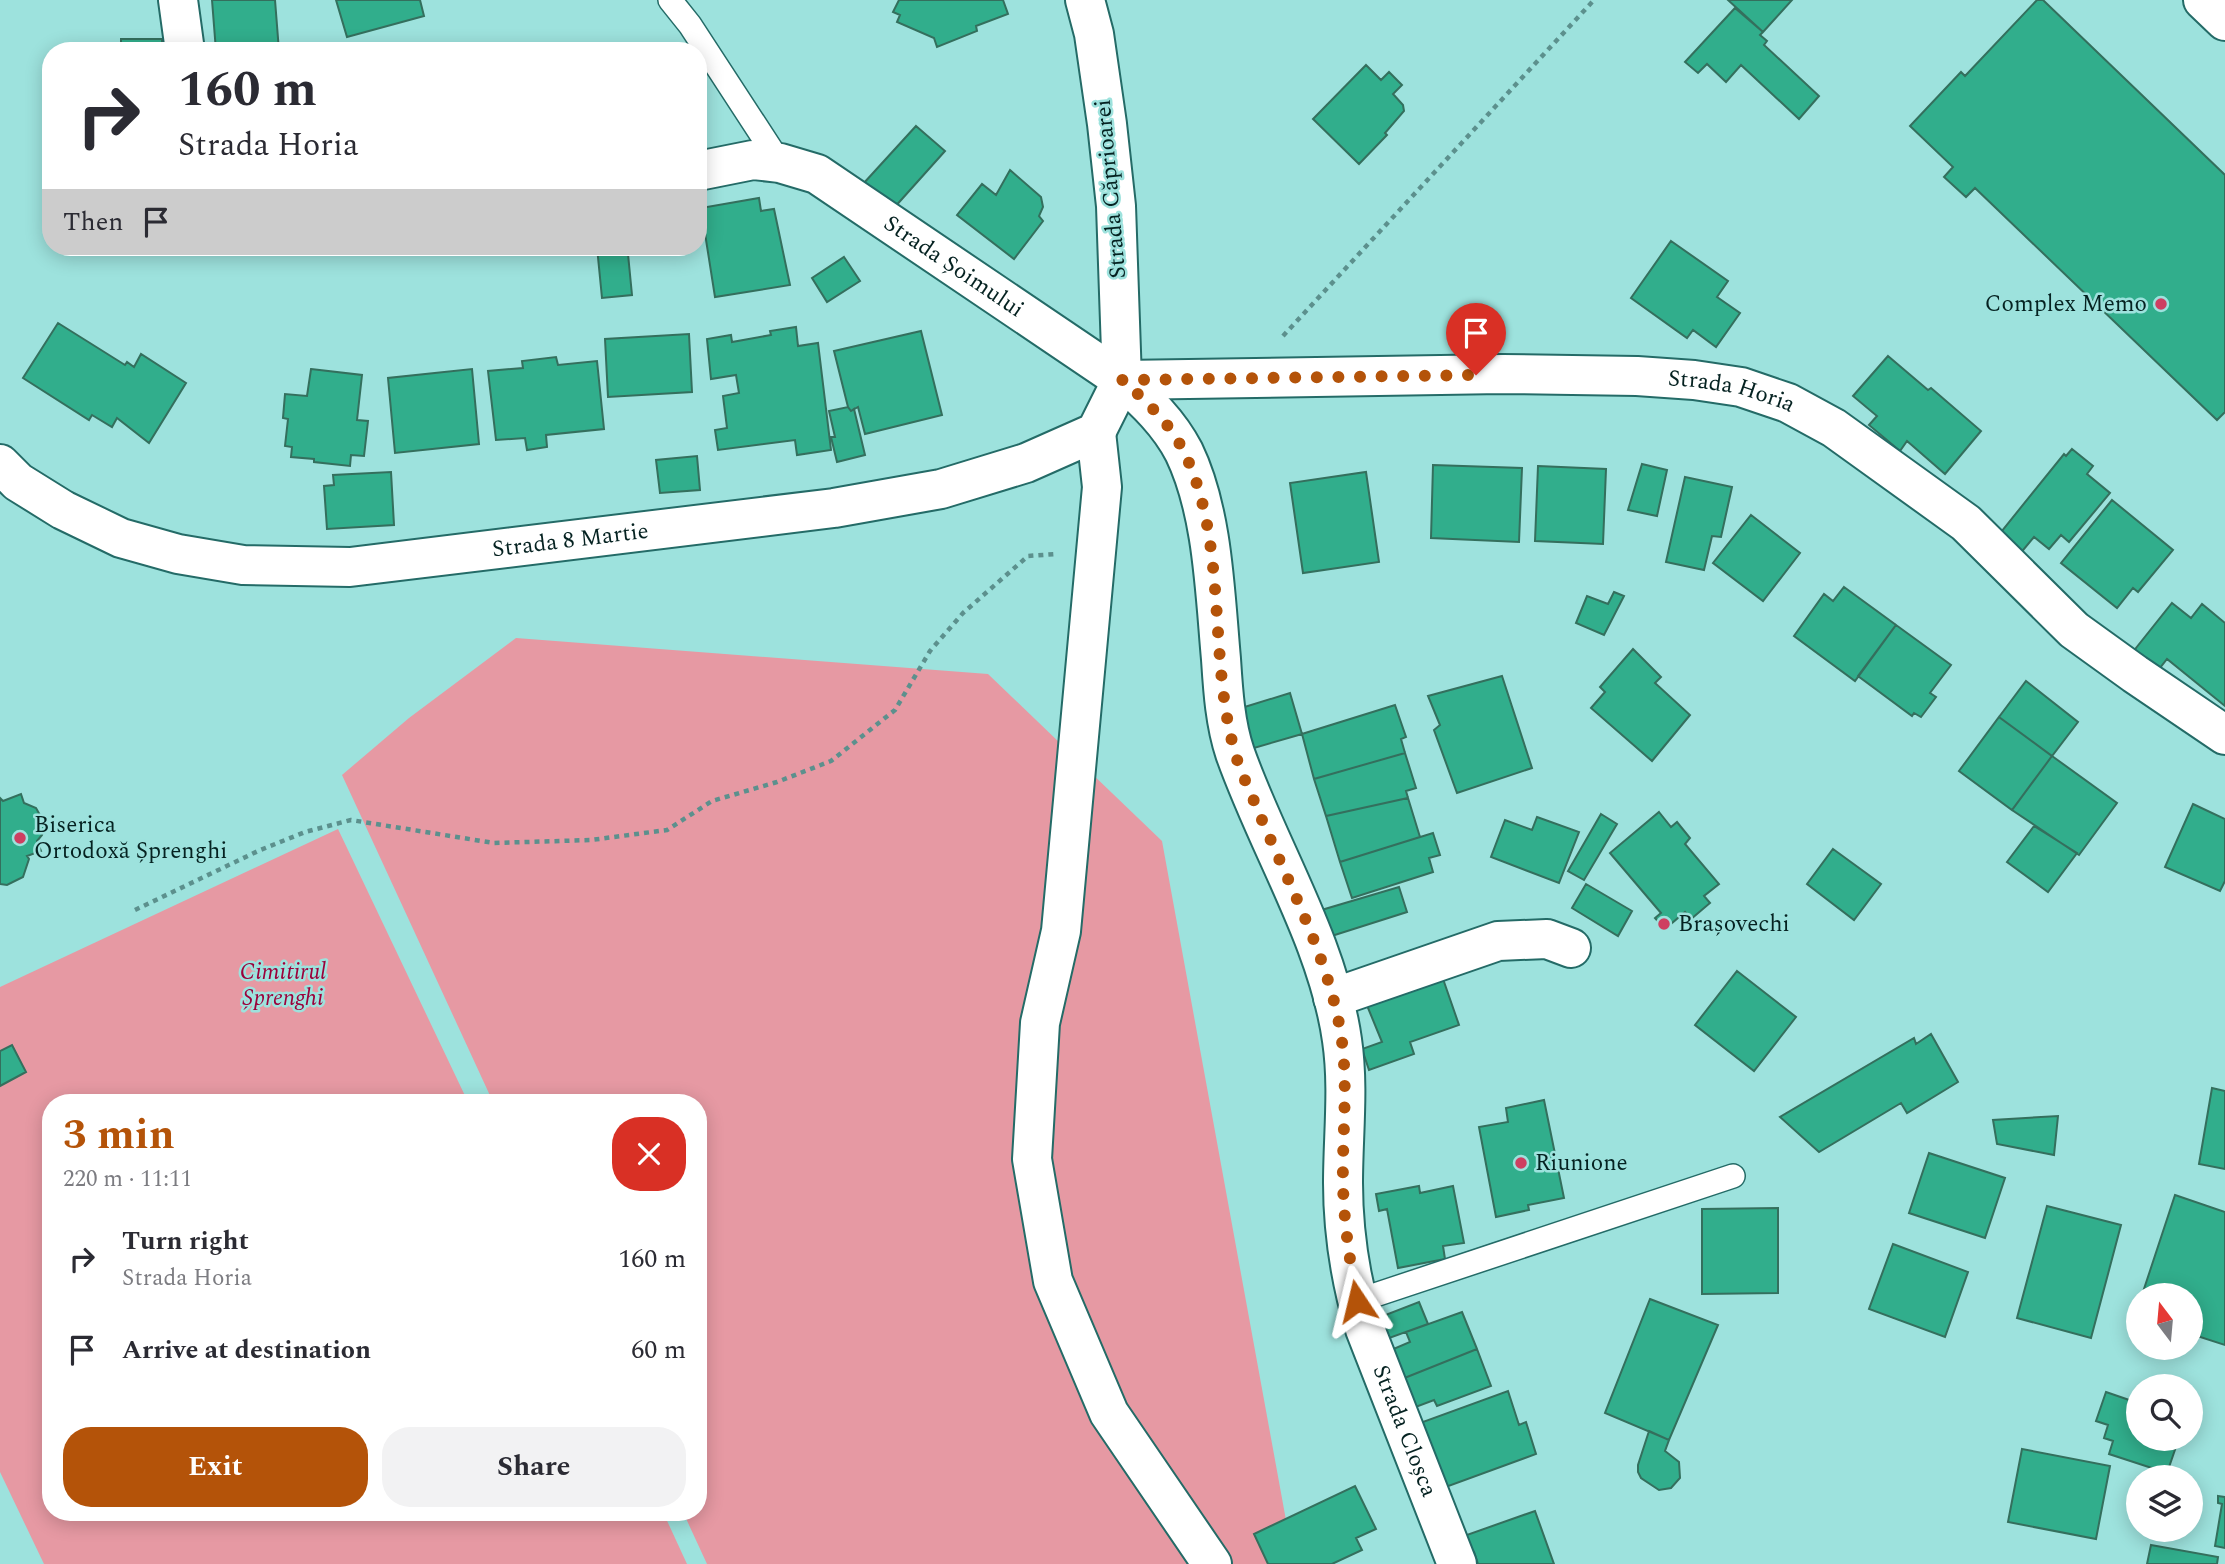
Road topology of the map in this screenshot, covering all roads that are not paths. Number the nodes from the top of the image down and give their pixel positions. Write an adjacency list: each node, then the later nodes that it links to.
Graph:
1 (178, 0): 6 (street)
2 (670, 0): 7 (lane)
3 (1085, 0): 11 (street, Strada Căprioarei)
4 (2203, 0): 5 (street)
5 (2225, 20)
6 (183, 42)
7 (702, 42)
8 (707, 50): 9 (lane)
9 (780, 163): 10 (street, Strada Șoimului); 11 (street, Strada Șoimului)
10 (707, 169)
11 (1122, 380): 12 (street); 14 (street, Strada Horia); 16 (street, Strada Cloșca)
12 (1096, 432): 13 (street, Strada 8 Martie); 19 (street)
13 (0, 464)
14 (2225, 735)
15 (1572, 948): 16 (street)
16 (1333, 998): 18 (street, Strada Cloșca)
17 (1732, 1176): 18 (lane)
18 (1357, 1301): 20 (street, Strada Cloșca)
19 (1212, 1564)
20 (1457, 1564)

